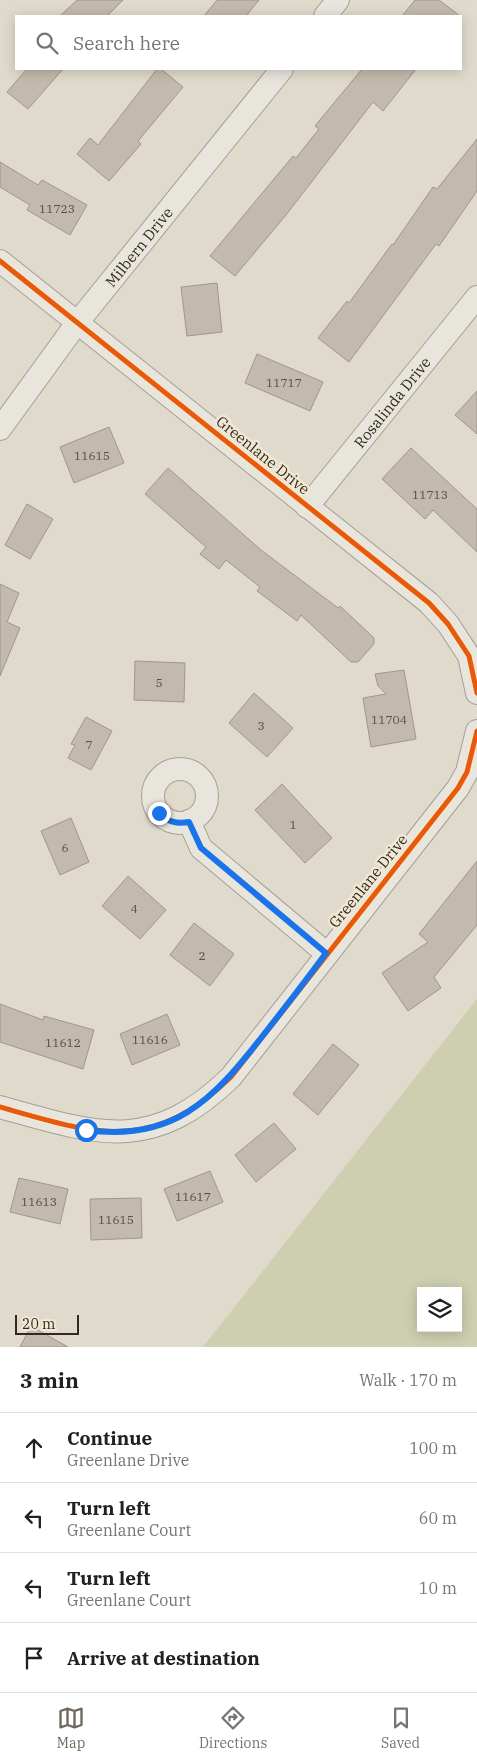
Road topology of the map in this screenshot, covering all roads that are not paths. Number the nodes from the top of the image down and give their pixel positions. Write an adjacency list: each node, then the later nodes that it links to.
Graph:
1 (338, 0): 2 (street)
2 (326, 15)
3 (281, 70): 6 (street, Milbern Drive)
4 (0, 261): 6 (street, Greenlane Drive)
5 (474, 307): 8 (street, Rosalinda Drive)
6 (77, 323): 7 (street, Milbern Drive); 8 (street, Greenlane Drive)
7 (0, 429)
8 (307, 506): 9 (street, Greenlane Drive)
9 (477, 693)
10 (477, 731): 12 (street, Greenlane Drive)
11 (189, 822): 12 (street)
12 (326, 953): 13 (street, Greenlane Drive)
13 (0, 1107)

